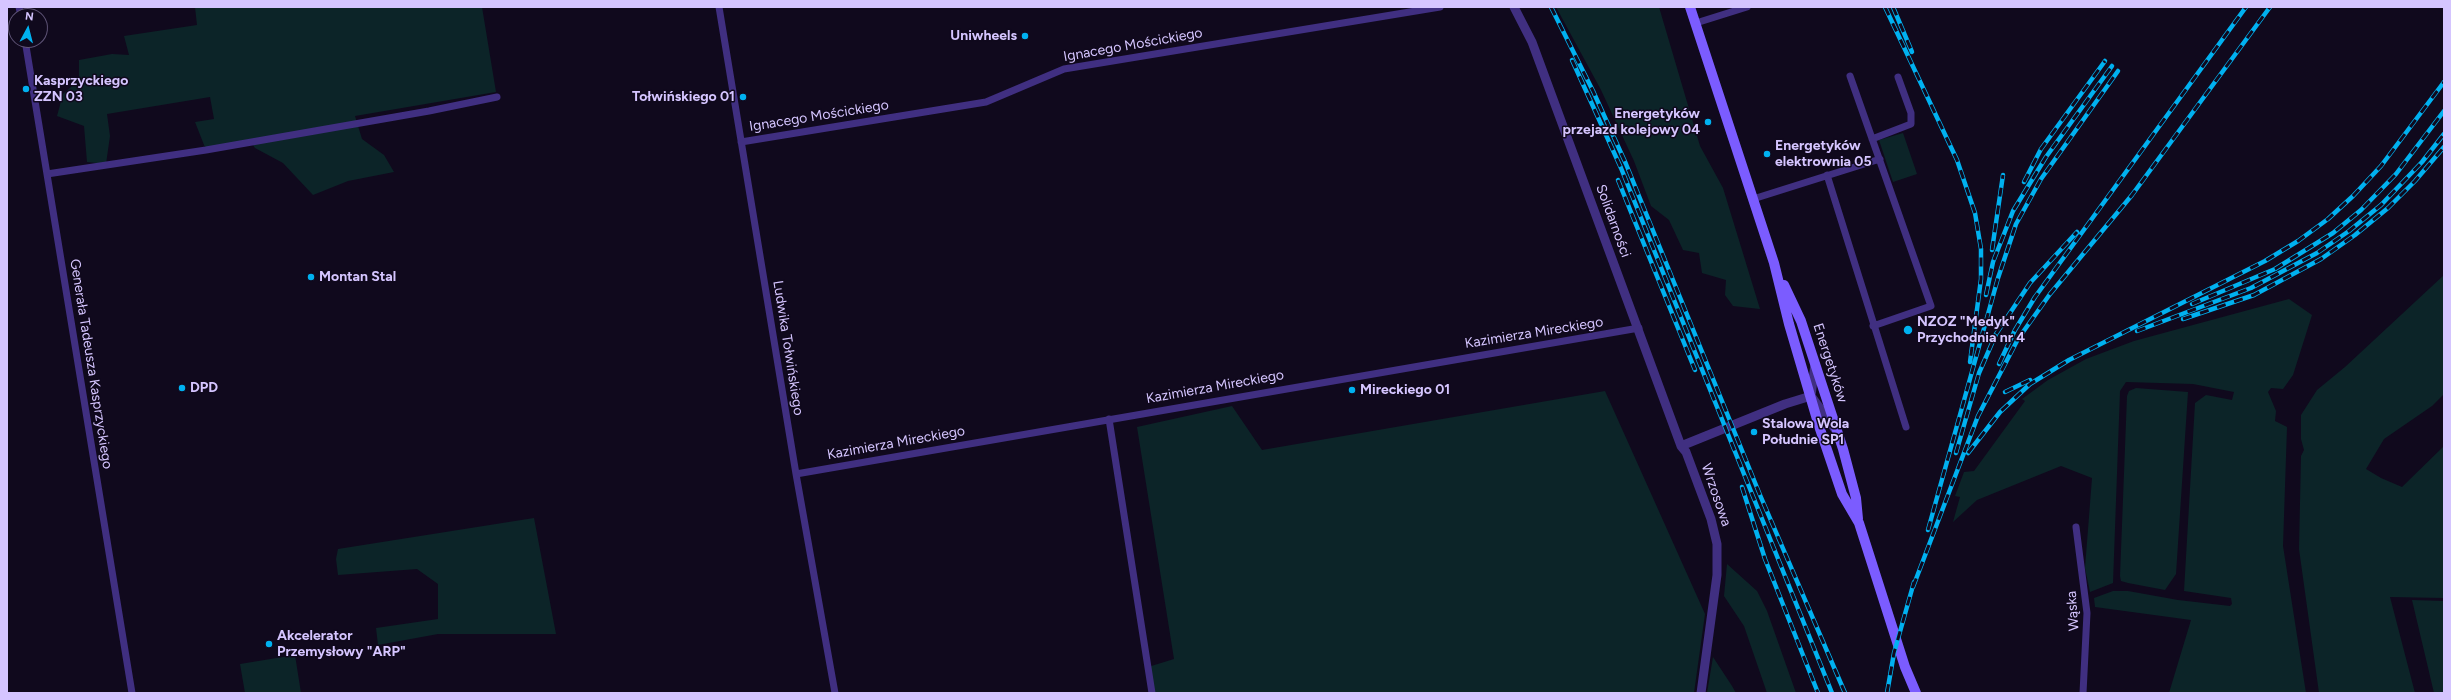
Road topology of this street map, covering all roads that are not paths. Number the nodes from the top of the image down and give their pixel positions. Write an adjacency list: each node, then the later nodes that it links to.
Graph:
1 (719, 7): 12 (street, Ludwika Tołwińskiego)
2 (1440, 7): 12 (street, Ignacego Mościckiego)
3 (1514, 7): 19 (street, Solidarności)
4 (1690, 7): 6 (main road, Energetyków)
5 (1747, 7): 6 (street)
6 (1696, 23): 16 (main road, Energetyków)
7 (26, 48): 14 (street, Generała Tadeusza Kasprzyckiego)
8 (1850, 76): 11 (street)
9 (1898, 77): 11 (street)
10 (497, 96): 14 (street)
11 (1872, 139): 13 (street)
12 (741, 142): 26 (street, Ludwika Tołwińskiego)
13 (1880, 159): 15 (street); 18 (street)
14 (47, 174): 29 (street, Generała Tadeusza Kasprzyckiego)
15 (1827, 175): 16 (street); 18 (street)
16 (1753, 199): 17 (main road, Energetyków)
17 (1774, 263): 20 (main road, Energetyków); 21 (main road, Energetyków)
18 (1873, 326): 23 (street)
19 (1639, 328): 22 (street, Kazimierza Mireckiego); 25 (street, Solidarności)
20 (1815, 364): 21 (street); 24 (main road, Energetyków)
21 (1810, 396): 24 (street); 25 (street); 27 (main road, Energetyków)
22 (1109, 419): 26 (street, Kazimierza Mireckiego); 31 (street)
23 (1906, 428)
24 (1837, 432): 27 (main road, Energetyków)
25 (1681, 446): 32 (street, Wrzosowa)
26 (796, 474): 30 (street, Ludwika Tołwińskiego)
27 (1859, 523): 33 (main road, Energetyków)
28 (2076, 528): 34 (street, Wąska)
29 (132, 693)
30 (835, 693)
31 (1152, 693)
32 (1701, 693)
33 (1916, 693)
34 (2083, 693)

